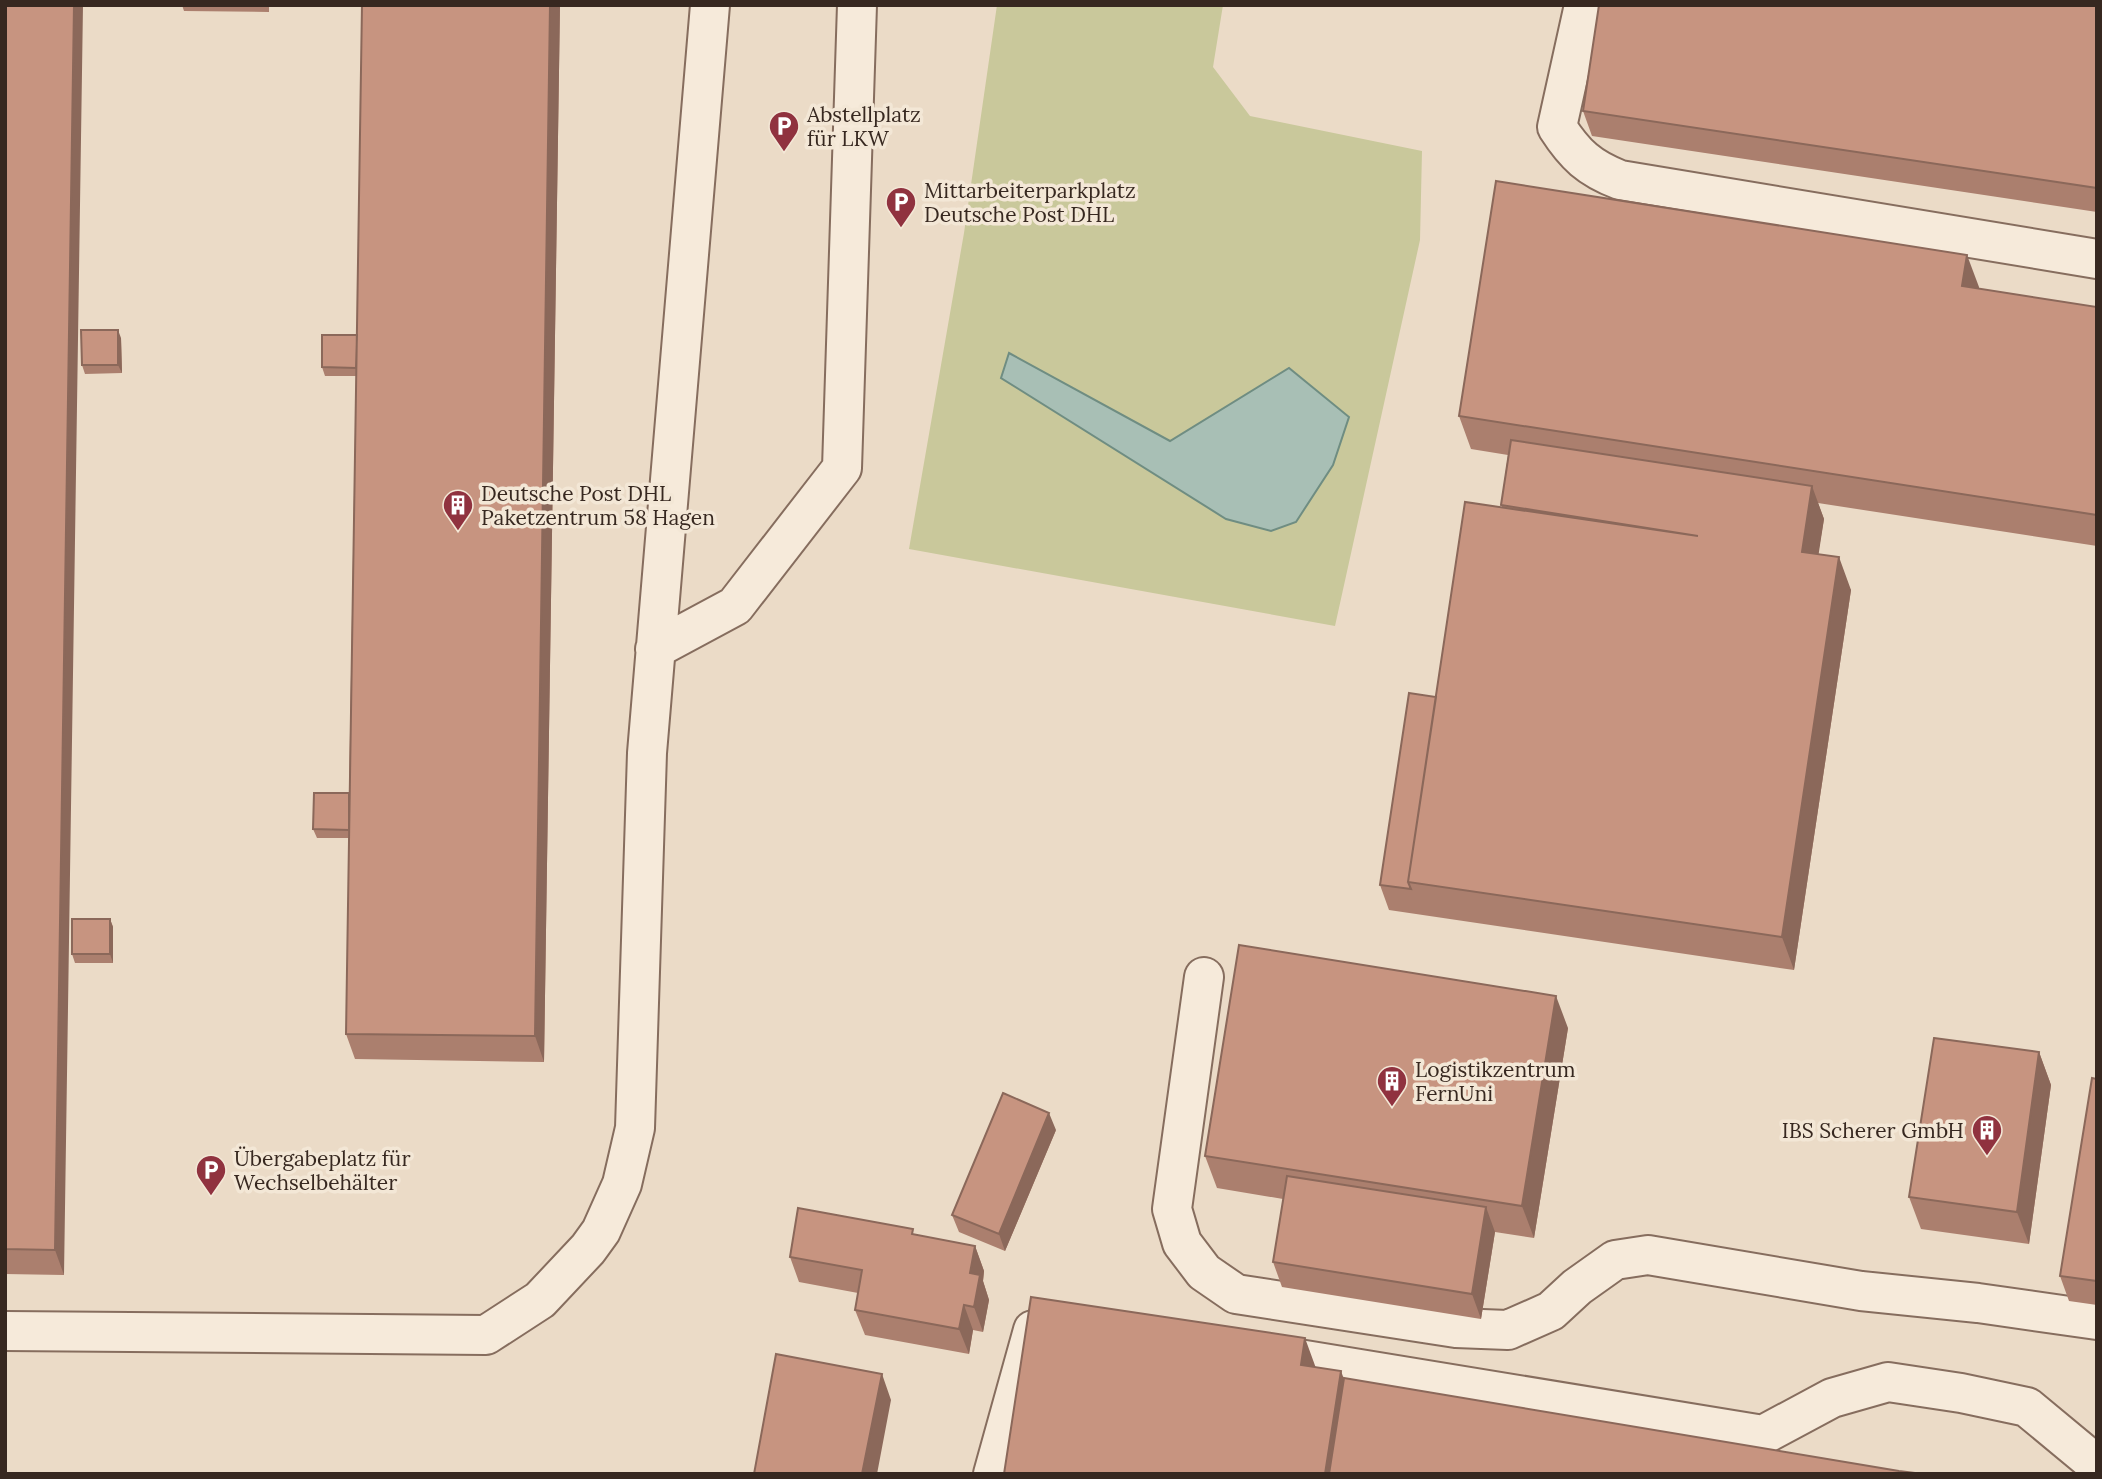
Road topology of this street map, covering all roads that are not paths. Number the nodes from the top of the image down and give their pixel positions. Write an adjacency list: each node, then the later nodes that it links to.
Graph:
1 (710, 5): 5 (lane)
2 (857, 5): 5 (lane)
3 (1584, 5): 4 (lane)
4 (2097, 259)
5 (655, 649): 9 (lane)
6 (1204, 977): 7 (lane)
7 (2097, 1320)
8 (1069, 1321): 12 (lane)
9 (5, 1331)
10 (1232, 1348): 11 (lane)
11 (2097, 1465)
12 (993, 1474)

